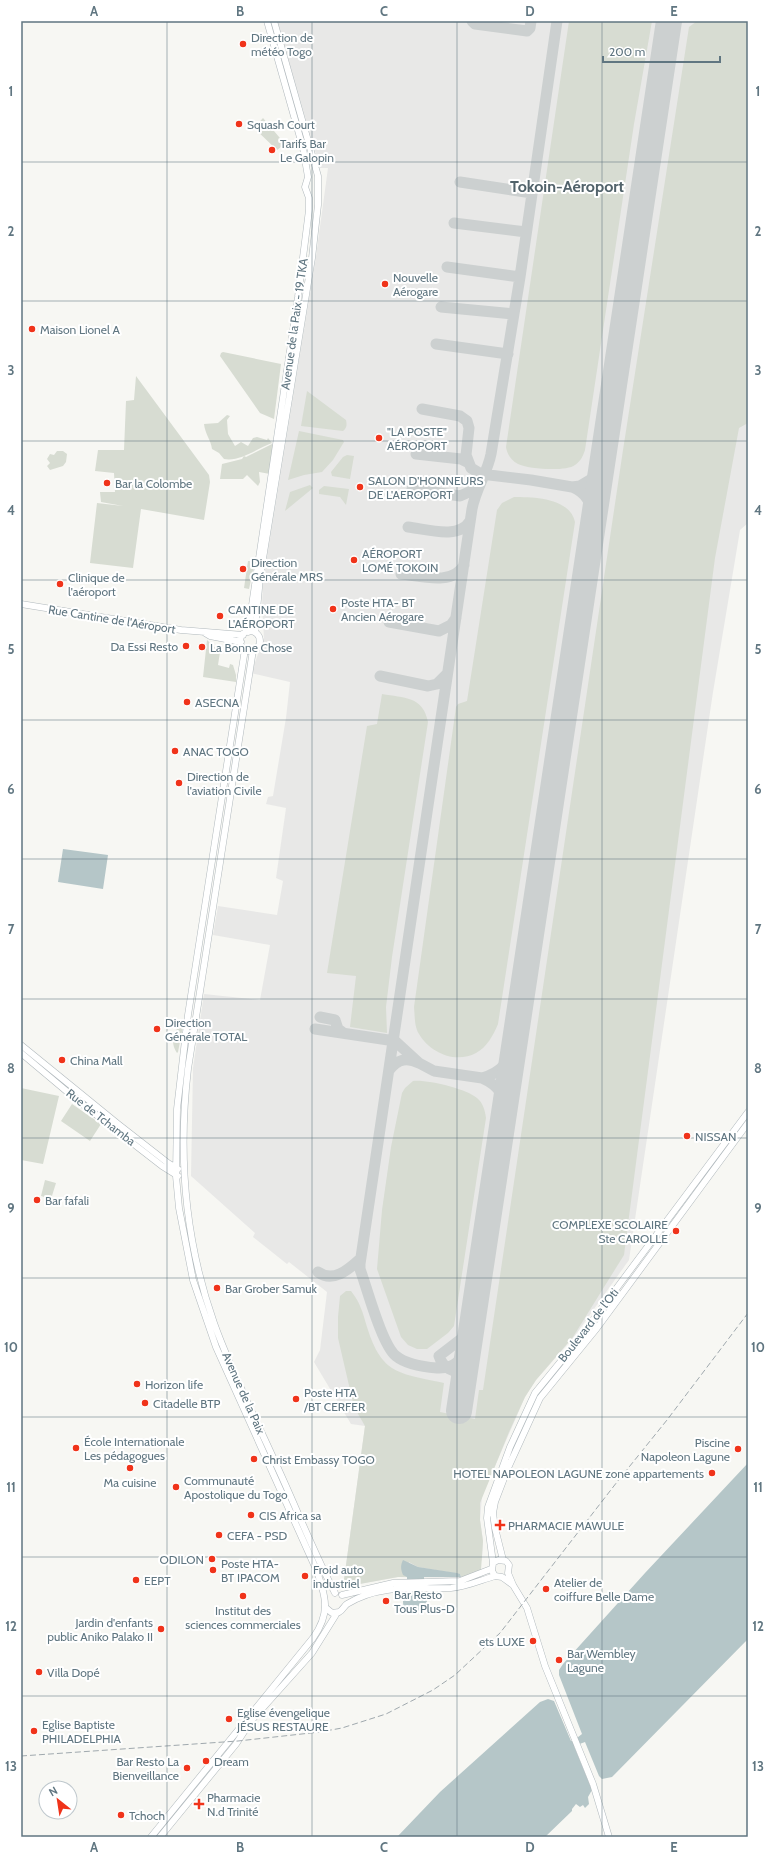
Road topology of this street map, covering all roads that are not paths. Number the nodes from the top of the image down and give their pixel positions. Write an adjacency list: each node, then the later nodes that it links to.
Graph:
1 (267, 21): 6 (main road, Avenue de la Paix - 19 TKA)
2 (274, 21): 5 (main road, Avenue de la Paix - 19 TKA)
3 (21, 604): 4 (main road, Rue Cantine de l'Aéroport)
4 (203, 632): 6 (main road); 7 (main road)
5 (255, 632): 6 (main road); 9 (main road)
6 (245, 633): 7 (main road)
7 (241, 642): 8 (main road)
8 (245, 649): 9 (main road); 14 (main road)
9 (253, 650): 15 (main road, Avenue de la Paix)
10 (21, 1045): 14 (main road, Rue de Tchamba)
11 (21, 1053): 16 (main road, Rue de Tchamba)
12 (748, 1112): 19 (main road, Boulevard de l'Oti)
13 (748, 1124): 18 (main road, Boulevard de l'Oti)
14 (176, 1168): 15 (main road, Rue de Tchamba); 16 (main road)
15 (183, 1170): 17 (main road, Avenue de la Paix)
16 (176, 1176): 17 (main road, Rue de Tchamba); 27 (main road)
17 (184, 1178): 25 (main road, Avenue de la Paix)
18 (503, 1560): 19 (main road); 20 (main road)
19 (492, 1566): 21 (main road); 22 (main road)
20 (508, 1573): 21 (main road); 23 (main road)
21 (499, 1577): 22 (main road); 23 (main road)
22 (453, 1585): 24 (main road)
23 (513, 1585): 35 (main road)
24 (392, 1586): 26 (main road); 28 (main road)
25 (335, 1593): 26 (main road); 27 (main road)
26 (342, 1595): 28 (main road)
27 (326, 1599): 29 (main road)
28 (345, 1605): 30 (main road)
29 (326, 1608): 30 (main road); 31 (main road)
30 (336, 1613): 32 (main road)
31 (283, 1674): 32 (main road); 33 (main road)
32 (289, 1680): 34 (main road)
33 (151, 1837)
34 (160, 1837)
35 (609, 1837)

